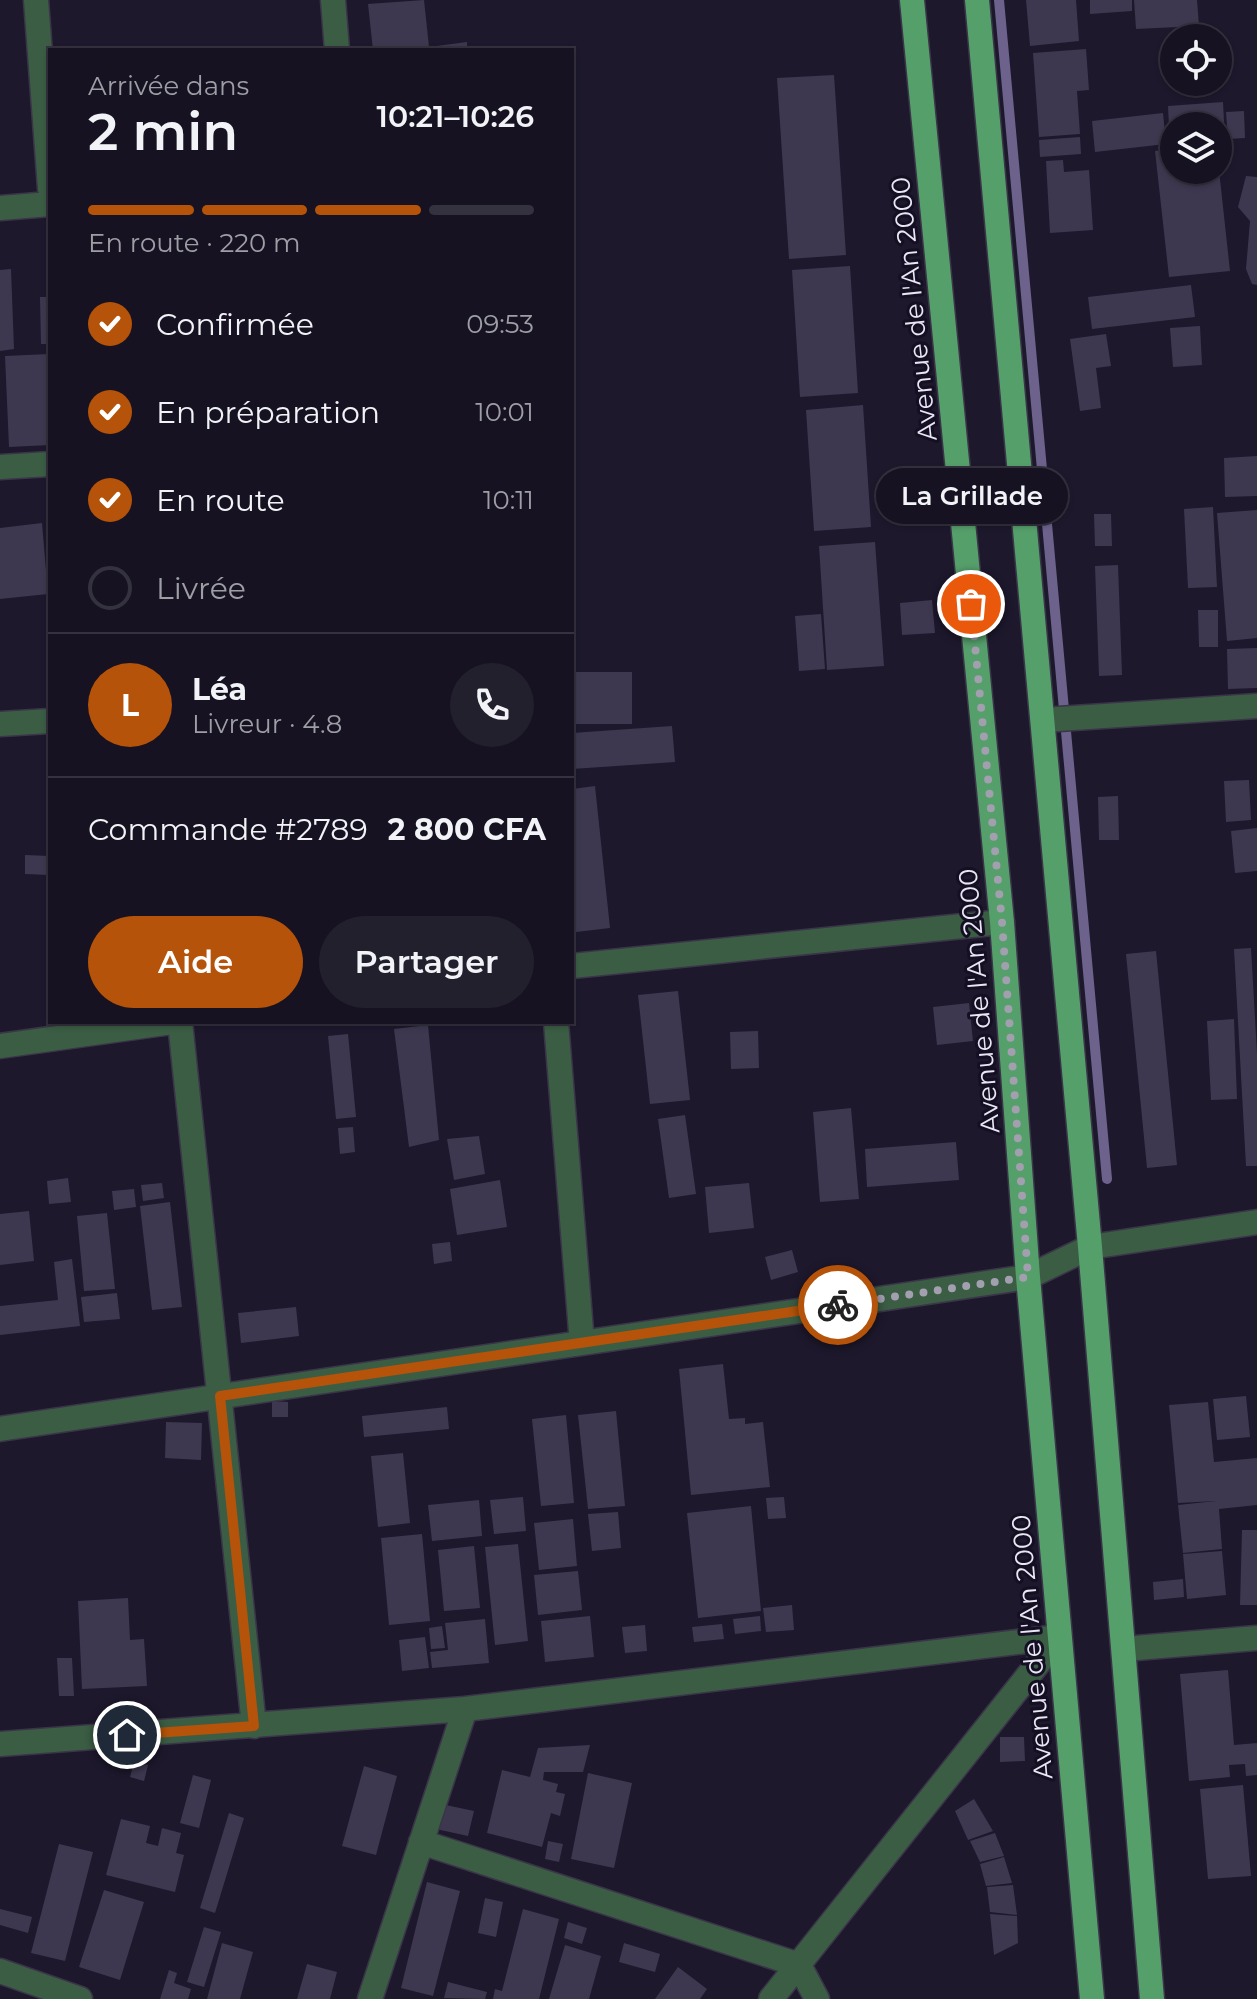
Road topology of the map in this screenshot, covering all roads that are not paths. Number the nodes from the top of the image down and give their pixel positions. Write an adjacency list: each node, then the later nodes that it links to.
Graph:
1 (36, 0): 6 (street)
2 (333, 0): 5 (street)
3 (912, 0): 15 (main road, Avenue de l'An 2000)
4 (977, 0): 12 (main road)
5 (337, 48)
6 (48, 161)
7 (48, 204): 8 (street)
8 (0, 208)
9 (48, 464): 10 (street)
10 (0, 467)
11 (1257, 706): 12 (street)
12 (1043, 720): 22 (main road)
13 (48, 721): 14 (street)
14 (0, 724)
15 (1002, 922): 16 (street); 23 (main road, Avenue de l'An 2000)
16 (574, 966)
17 (158, 1024): 20 (street)
18 (180, 1024): 25 (street)
19 (556, 1024): 24 (street)
20 (0, 1046)
21 (1257, 1222): 22 (street)
22 (1090, 1247): 23 (street); 29 (main road)
23 (1028, 1277): 24 (street); 27 (main road, Avenue de l'An 2000)
24 (582, 1343): 25 (street)
25 (220, 1396): 26 (street); 31 (street)
26 (0, 1429)
27 (1059, 1637): 30 (street); 34 (street); 40 (main road, Avenue de l'An 2000)
28 (1257, 1638): 29 (street)
29 (1124, 1649): 41 (main road)
30 (465, 1709): 31 (street); 33 (street)
31 (254, 1726): 32 (street)
32 (0, 1744)
33 (421, 1842): 34 (street); 37 (street)
34 (799, 1965): 38 (street); 39 (street)
35 (0, 1971): 36 (street)
36 (80, 1999)
37 (370, 1999)
38 (771, 1999)
39 (817, 1999)
40 (1092, 1999)
41 (1152, 1999)

